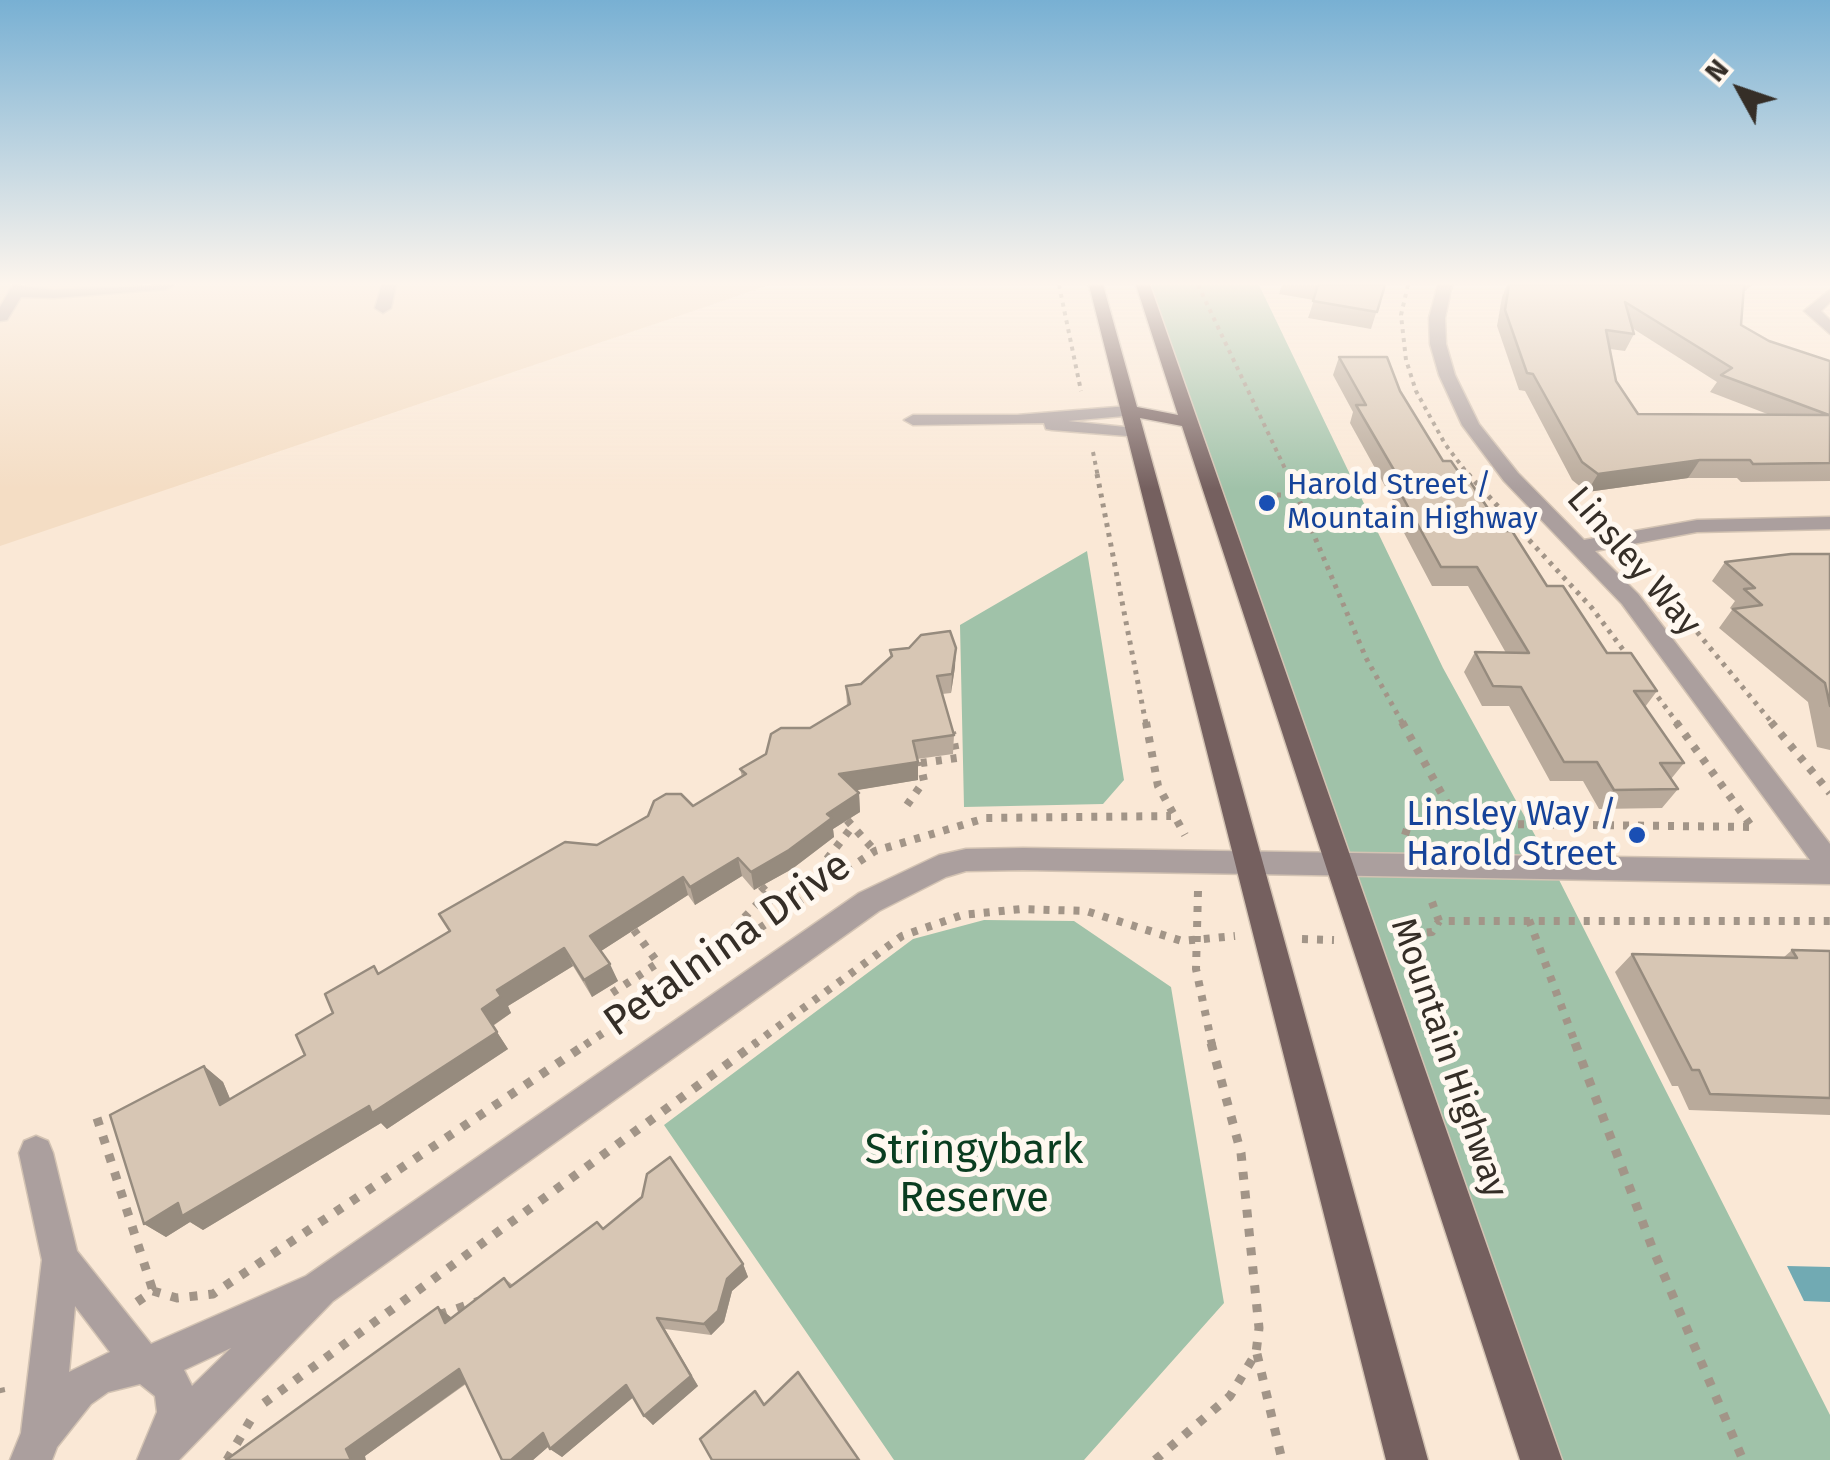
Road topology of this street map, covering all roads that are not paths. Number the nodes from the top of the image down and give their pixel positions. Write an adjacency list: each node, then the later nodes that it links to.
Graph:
1 (1114, 353): 4 (main road)
2 (1165, 353): 7 (main road, Mountain Highway)
3 (1441, 353): 10 (street, Linsley Way)
4 (1129, 411): 6 (street); 7 (main road); 8 (main road)
5 (913, 420): 6 (street)
6 (1086, 422): 8 (street)
7 (1188, 422): 8 (main road); 12 (main road, Mountain Highway)
8 (1134, 432): 11 (main road)
9 (1830, 523): 10 (street)
10 (1582, 547): 13 (street, Linsley Way)
11 (1250, 862): 12 (street, Petalnina Drive); 16 (street, Petalnina Drive); 20 (main road)
12 (1340, 865): 13 (street, Petalnina Drive); 21 (main road, Mountain Highway)
13 (1830, 868)
14 (36, 1153): 15 (street)
15 (60, 1260): 17 (street); 18 (street)
16 (320, 1288): 17 (street, Petalnina Drive); 19 (street, Petalnina Drive)
17 (145, 1365): 18 (street, Petalnina Drive); 19 (street)
18 (36, 1447)
19 (162, 1453)
20 (1407, 1460)
21 (1541, 1460)

